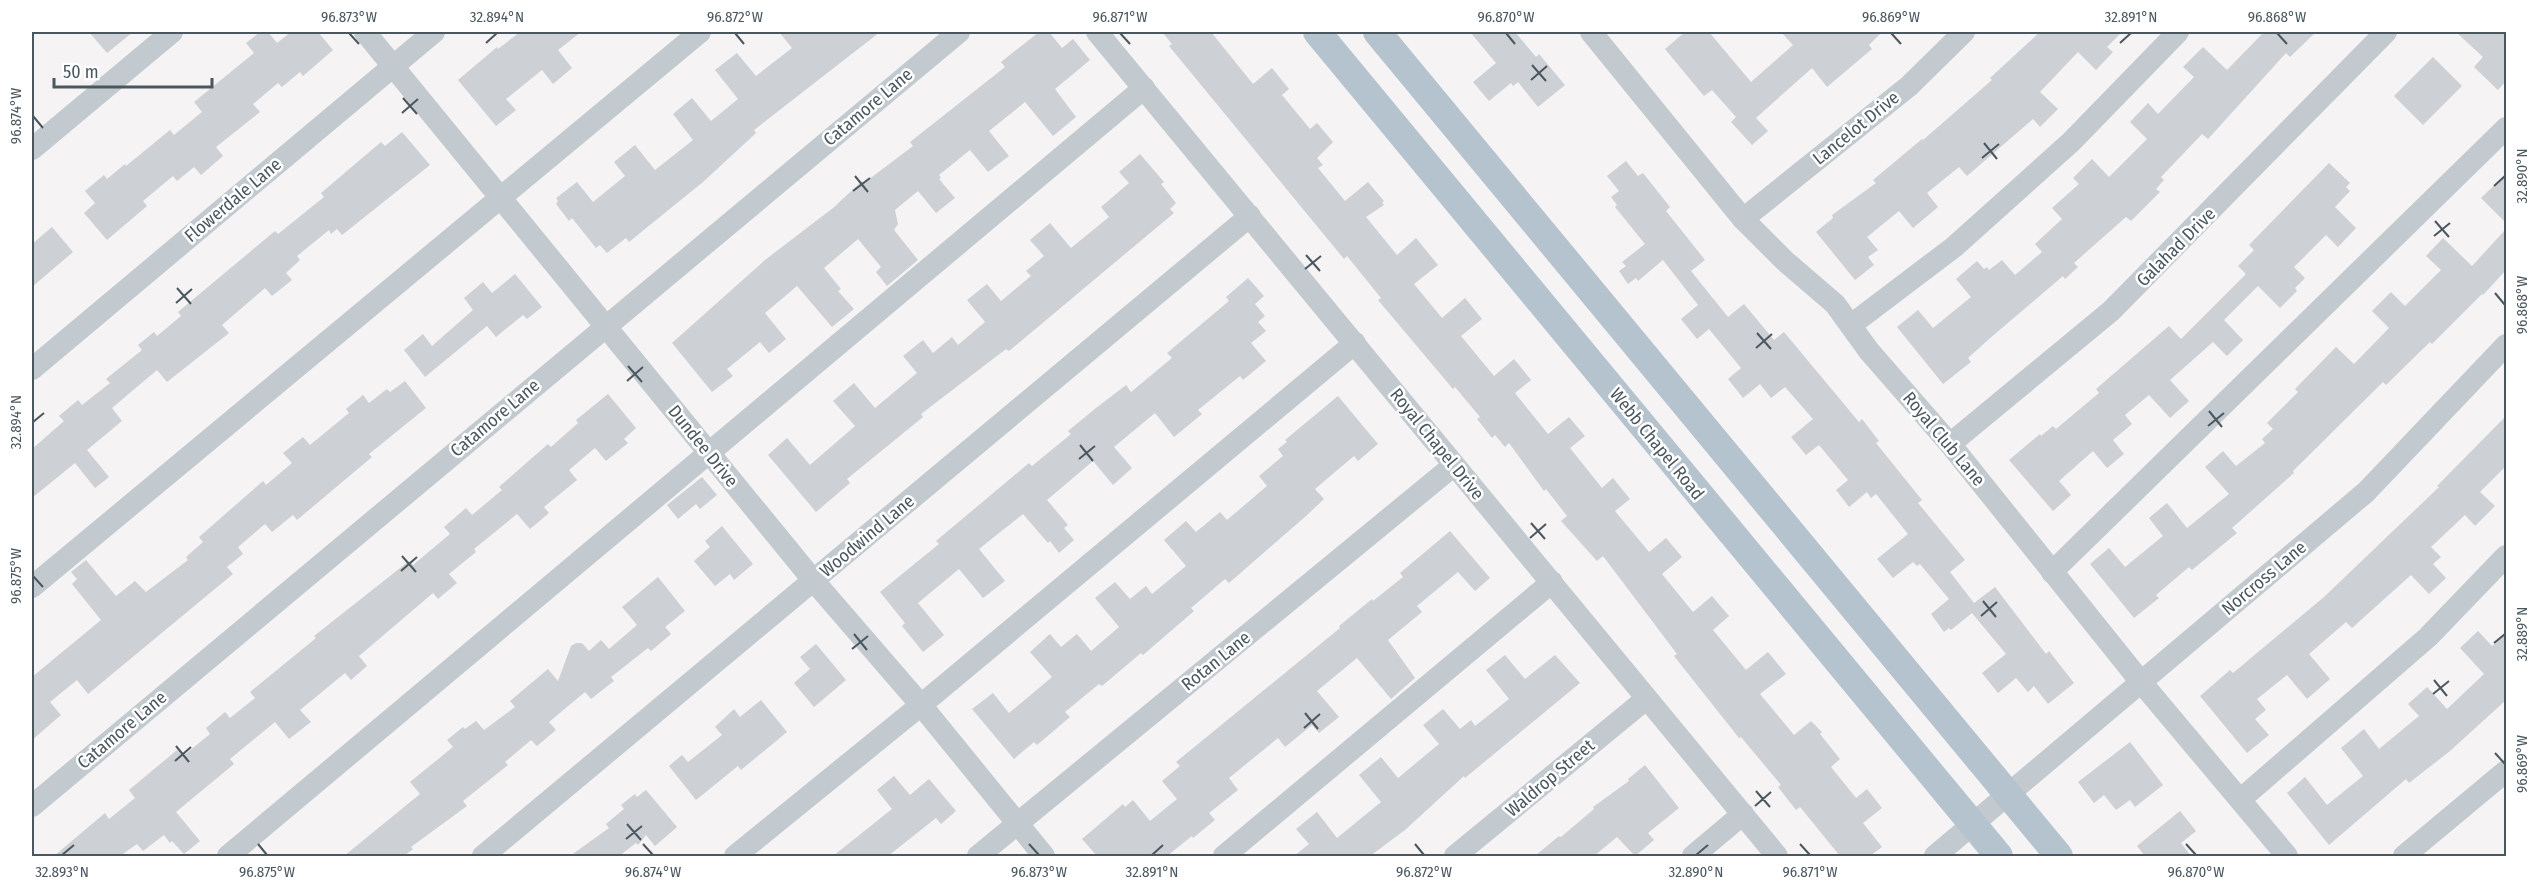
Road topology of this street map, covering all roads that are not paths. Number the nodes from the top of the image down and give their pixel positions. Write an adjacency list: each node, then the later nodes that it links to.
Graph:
1 (172, 32): 16 (street)
2 (365, 32): 13 (street, Dundee Drive)
3 (434, 32): 13 (street, Flowerdale Lane)
4 (700, 32): 17 (street)
5 (959, 32): 21 (street, Catamore Lane)
6 (1097, 32): 14 (street, Royal Chapel Drive)
7 (1317, 32): 42 (main road, Webb Chapel Road)
8 (1377, 32): 37 (main road)
9 (1592, 32): 19 (street, Royal Club Lane)
10 (1964, 32): 19 (street, Lancelot Drive)
11 (2178, 32): 20 (street)
12 (2386, 32): 25 (street, Galahad Drive)
13 (393, 66): 17 (street, Dundee Drive); 24 (street, Flowerdale Lane)
14 (1144, 88): 18 (street, Royal Chapel Drive); 26 (street)
15 (2506, 128): 29 (street)
16 (32, 149)
17 (499, 198): 21 (street, Dundee Drive); 32 (street)
18 (1250, 216): 22 (street, Royal Chapel Drive); 30 (street, Woodwind Lane)
19 (1743, 219): 20 (street, Royal Club Lane)
20 (1851, 325): 25 (street, Royal Club Lane)
21 (604, 326): 26 (street, Dundee Drive); 39 (street, Catamore Lane)
22 (1355, 343): 27 (street, Royal Chapel Drive); 35 (street)
23 (2506, 345): 33 (street, Norcross Lane)
24 (32, 369)
25 (1950, 444): 29 (street, Royal Club Lane)
26 (710, 454): 30 (street, Dundee Drive); 43 (street)
27 (1454, 466): 31 (street, Royal Chapel Drive); 41 (street, Rotan Lane)
28 (2506, 556): 38 (street)
29 (2052, 572): 33 (street, Royal Club Lane)
30 (813, 580): 35 (street, Dundee Drive); 44 (street, Woodwind Lane)
31 (1552, 582): 34 (street, Royal Chapel Drive); 48 (street)
32 (32, 587)
33 (2141, 682): 37 (street, Norcross Lane); 38 (street, Royal Club Lane)
34 (1646, 699): 40 (street, Royal Chapel Drive); 49 (street, Waldrop Street)
35 (921, 705): 41 (street, Dundee Drive); 45 (street)
36 (2506, 771): 56 (street)
37 (2006, 795): 42 (street, Norcross Lane); 54 (main road)
38 (2241, 799): 55 (street, Royal Club Lane)
39 (32, 806)
40 (1743, 814): 50 (street); 51 (street, Royal Chapel Drive)
41 (1017, 824): 46 (street, Rotan Lane); 47 (street, Dundee Drive)
42 (1972, 825): 52 (street, Norcross Lane); 53 (main road, Webb Chapel Road)
43 (228, 856)
44 (483, 856)
45 (735, 856)
46 (978, 856)
47 (1044, 856)
48 (1224, 856)
49 (1455, 856)
50 (1693, 856)
51 (1778, 856)
52 (1935, 856)
53 (1999, 856)
54 (2059, 856)
55 (2287, 856)
56 (2404, 856)

